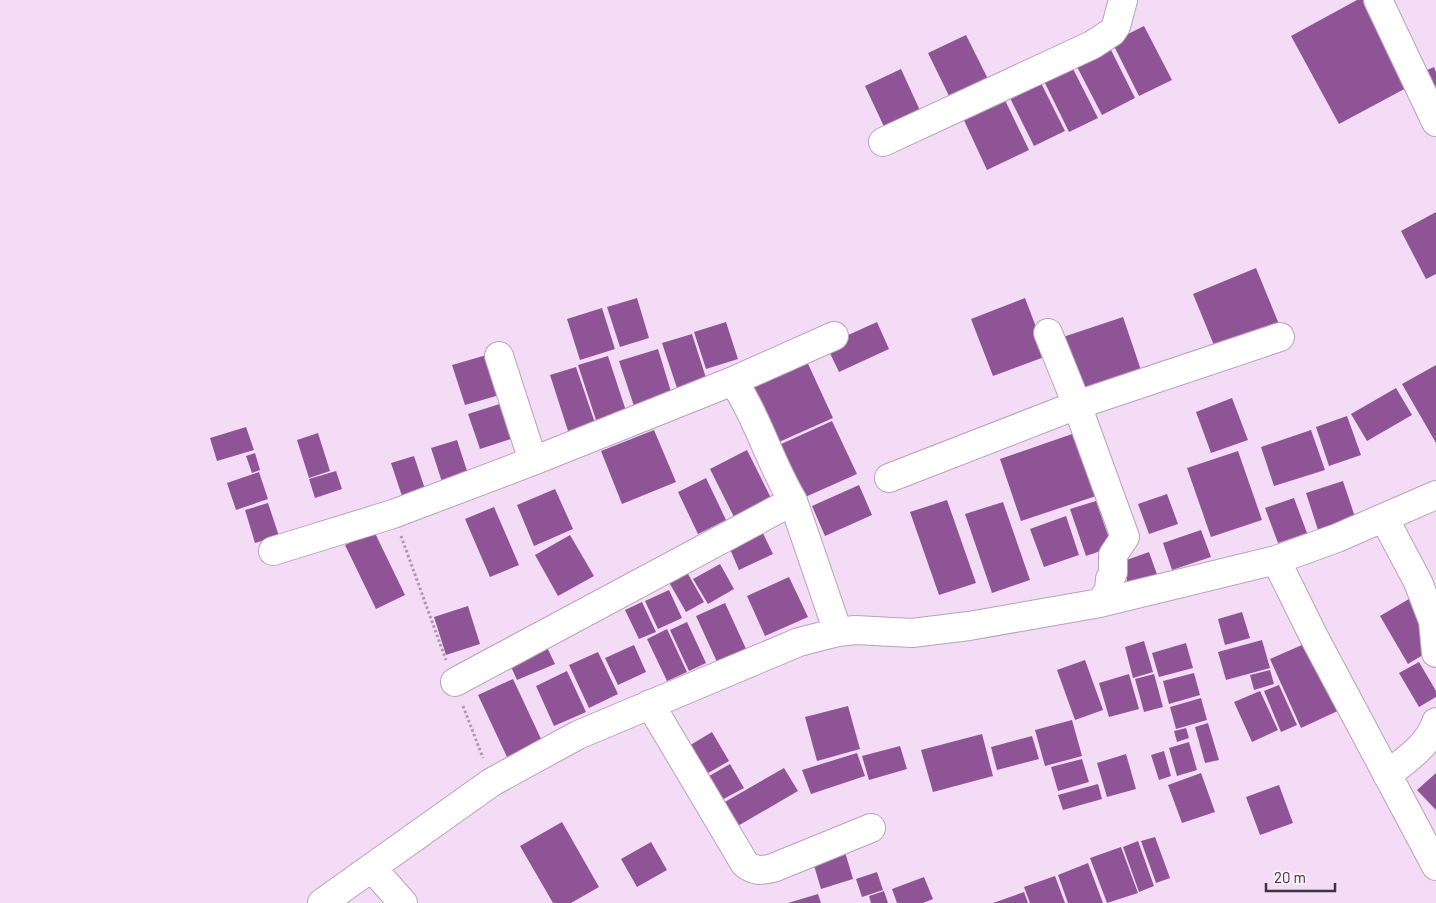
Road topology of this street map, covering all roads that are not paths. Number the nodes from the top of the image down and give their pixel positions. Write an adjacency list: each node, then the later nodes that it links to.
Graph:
1 (1123, 0): 4 (street)
2 (1378, 0): 3 (street)
3 (1436, 122)
4 (883, 142)
5 (1048, 333): 10 (street)
6 (834, 336): 9 (street)
7 (1280, 337): 10 (street)
8 (499, 356): 11 (street)
9 (733, 381): 11 (street); 14 (street)
10 (1077, 405): 12 (street); 18 (street)
11 (533, 461): 16 (street)
12 (889, 478)
13 (1436, 495): 15 (street)
14 (793, 501): 19 (street); 21 (street)
15 (1384, 518): 17 (street); 20 (street)
16 (273, 551)
17 (1276, 560): 18 (street); 24 (street)
18 (1100, 603): 19 (street)
19 (838, 632): 22 (street)
20 (1436, 653)
21 (455, 682)
22 (650, 704): 25 (street); 27 (street)
23 (1436, 722): 24 (street)
24 (1387, 774): 26 (street)
25 (871, 828)
26 (1436, 866)
27 (372, 868): 28 (street); 29 (street)
28 (322, 903)
29 (403, 903)

